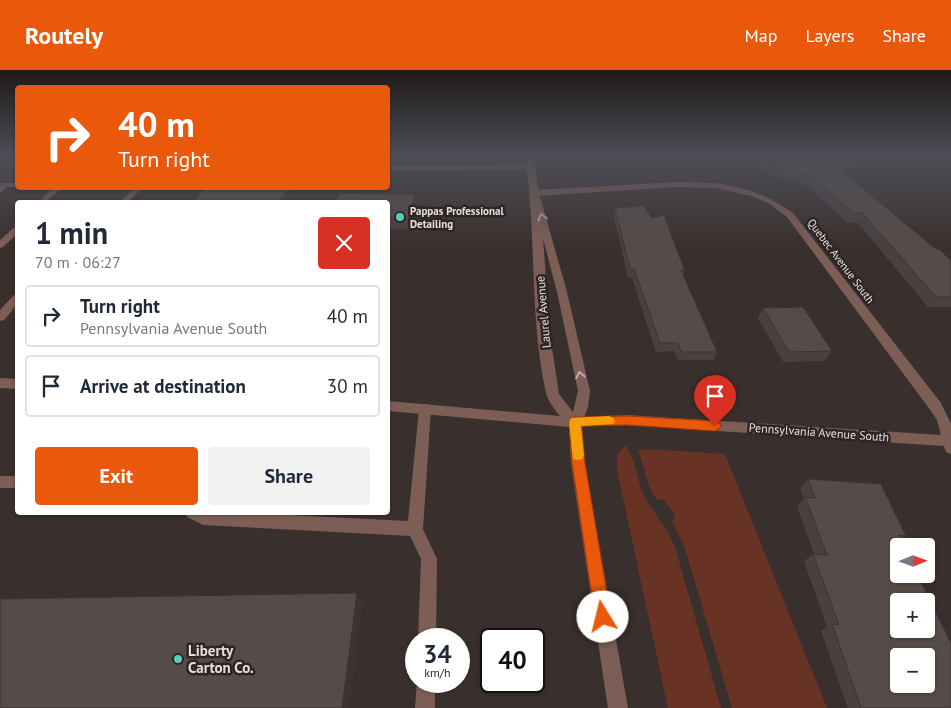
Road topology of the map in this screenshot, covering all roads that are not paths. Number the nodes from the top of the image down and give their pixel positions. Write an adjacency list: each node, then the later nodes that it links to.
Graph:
1 (534, 187): 6 (street, Laurel Avenue)
2 (657, 187): 6 (street, Quebec Avenue South)
3 (729, 187): 18 (street, Quebec Avenue South)
4 (55, 190): 7 (street)
5 (136, 190): 8 (street)
6 (535, 193): 17 (street, Laurel Avenue, one-way to 6); 17 (street, Laurel Avenue)
7 (44, 200)
8 (126, 200)
9 (15, 230): 10 (street)
10 (0, 245)
11 (15, 300): 12 (street)
12 (0, 317)
13 (0, 383): 14 (street)
14 (15, 384)
15 (390, 406): 16 (street, Pennsylvania Avenue South)
16 (425, 409): 17 (street, Pennsylvania Avenue South); 22 (street)
17 (575, 422): 18 (street, Pennsylvania Avenue South); 26 (street, Laurel Avenue)
18 (950, 443)
19 (0, 482): 20 (street)
20 (15, 482)
21 (198, 515): 22 (street)
22 (415, 528): 23 (street)
23 (427, 628)
24 (426, 693): 25 (street)
25 (425, 708)
26 (618, 708)

